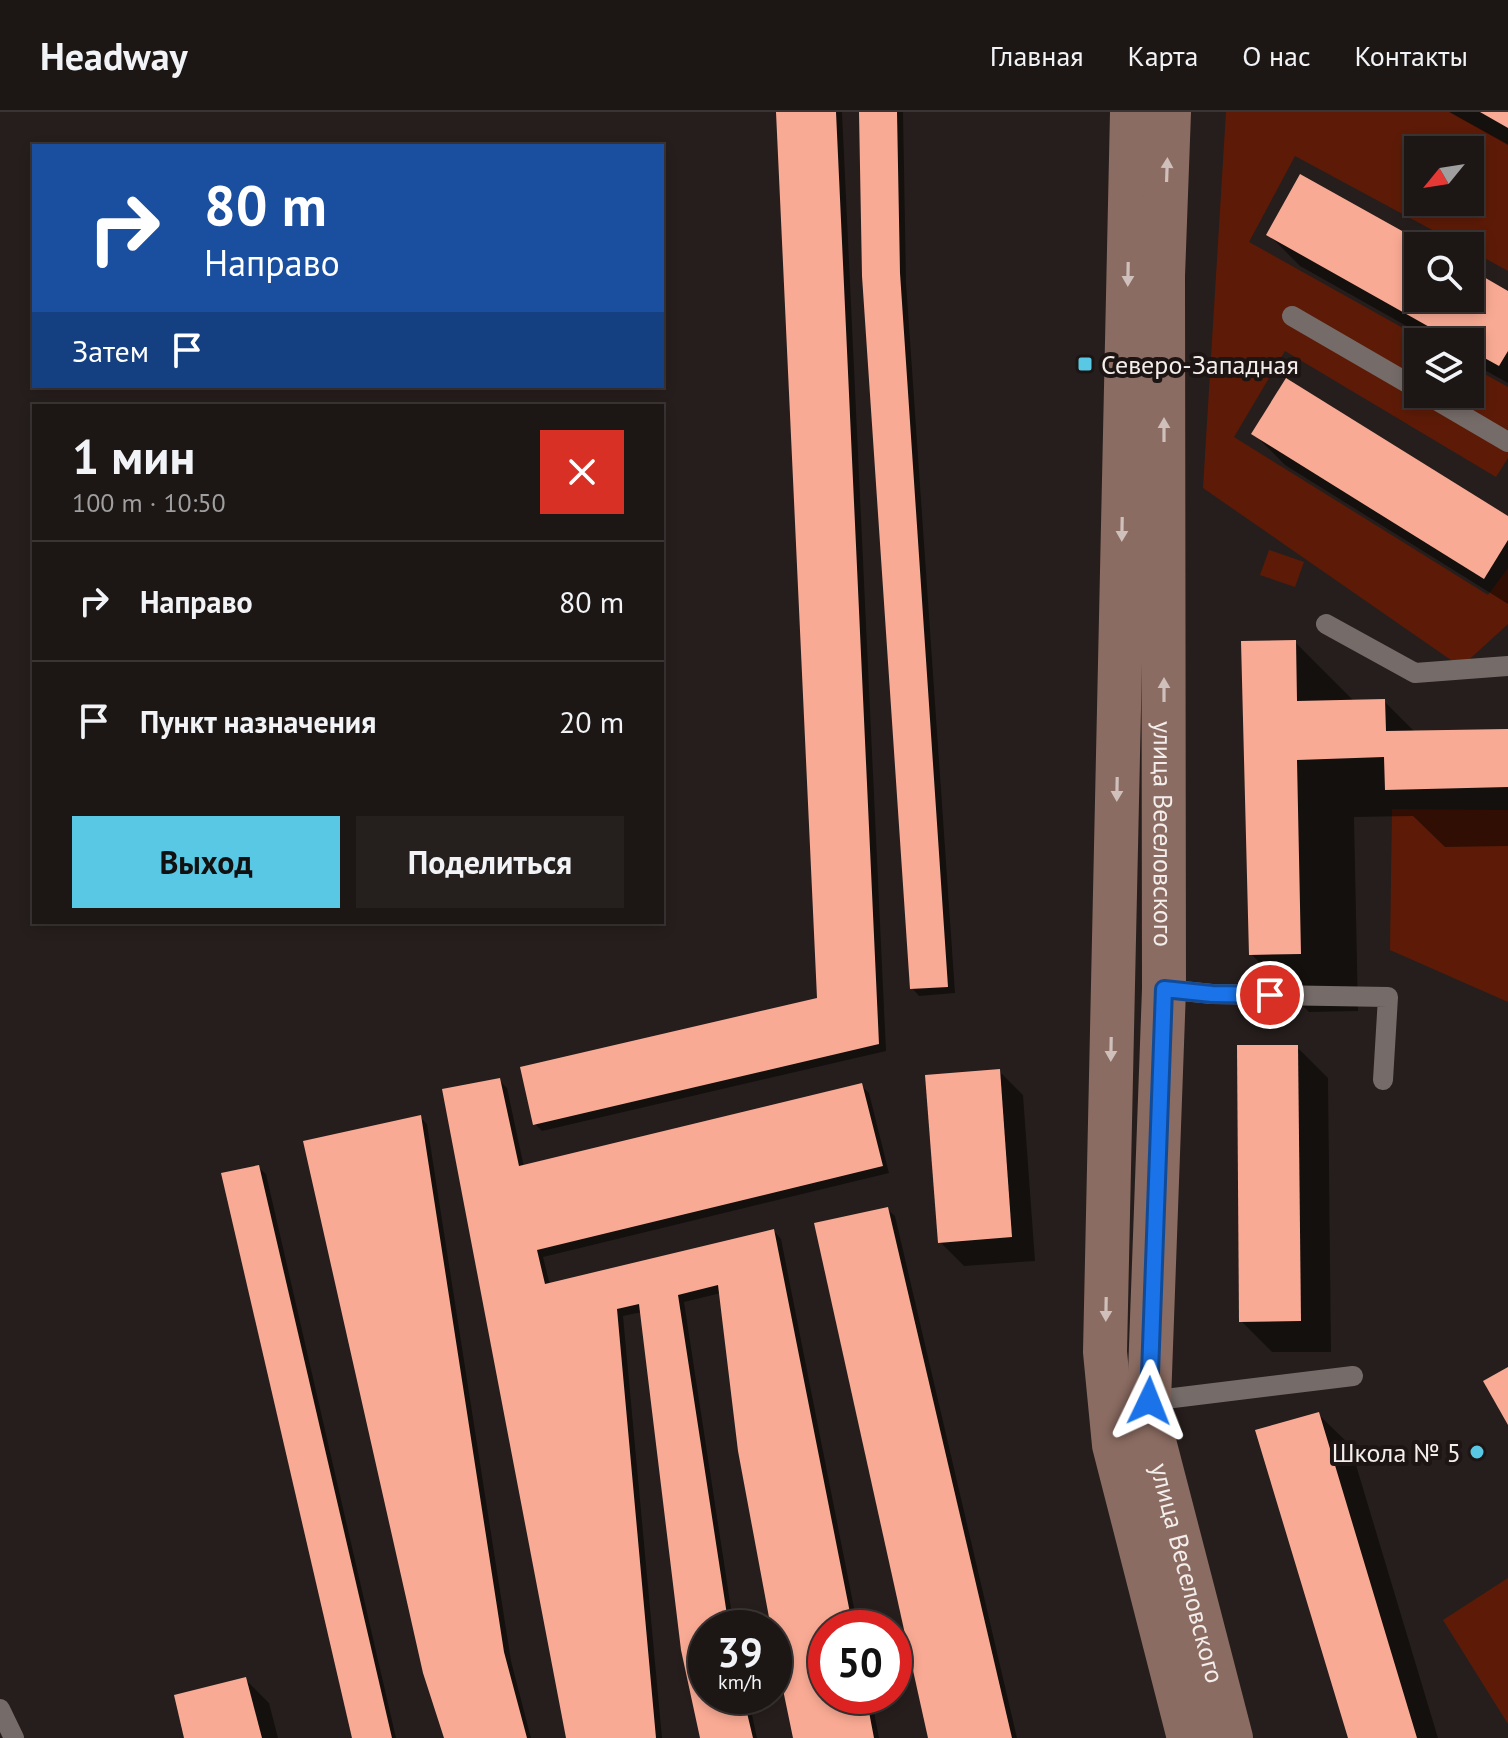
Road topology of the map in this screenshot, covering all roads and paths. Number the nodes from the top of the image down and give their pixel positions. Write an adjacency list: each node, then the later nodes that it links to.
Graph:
1 (1132, 112): 15 (main road, улица Веселовского, one-way to 15)
2 (1169, 112): 9 (main road, улица Веселовского, one-way to 2)
3 (1292, 316): 4 (lane)
4 (1404, 381)
5 (1450, 408): 6 (lane)
6 (1508, 442)
7 (1326, 624): 8 (lane)
8 (1508, 666)
9 (1164, 989): 10 (lane); 12 (main road, улица Веселовского)
10 (1383, 1080)
11 (1353, 1376): 12 (lane)
12 (1149, 1401): 16 (main road, улица Веселовского)
13 (0, 1709): 14 (lane)
14 (14, 1738)
15 (1189, 1738)
16 (1231, 1738)

